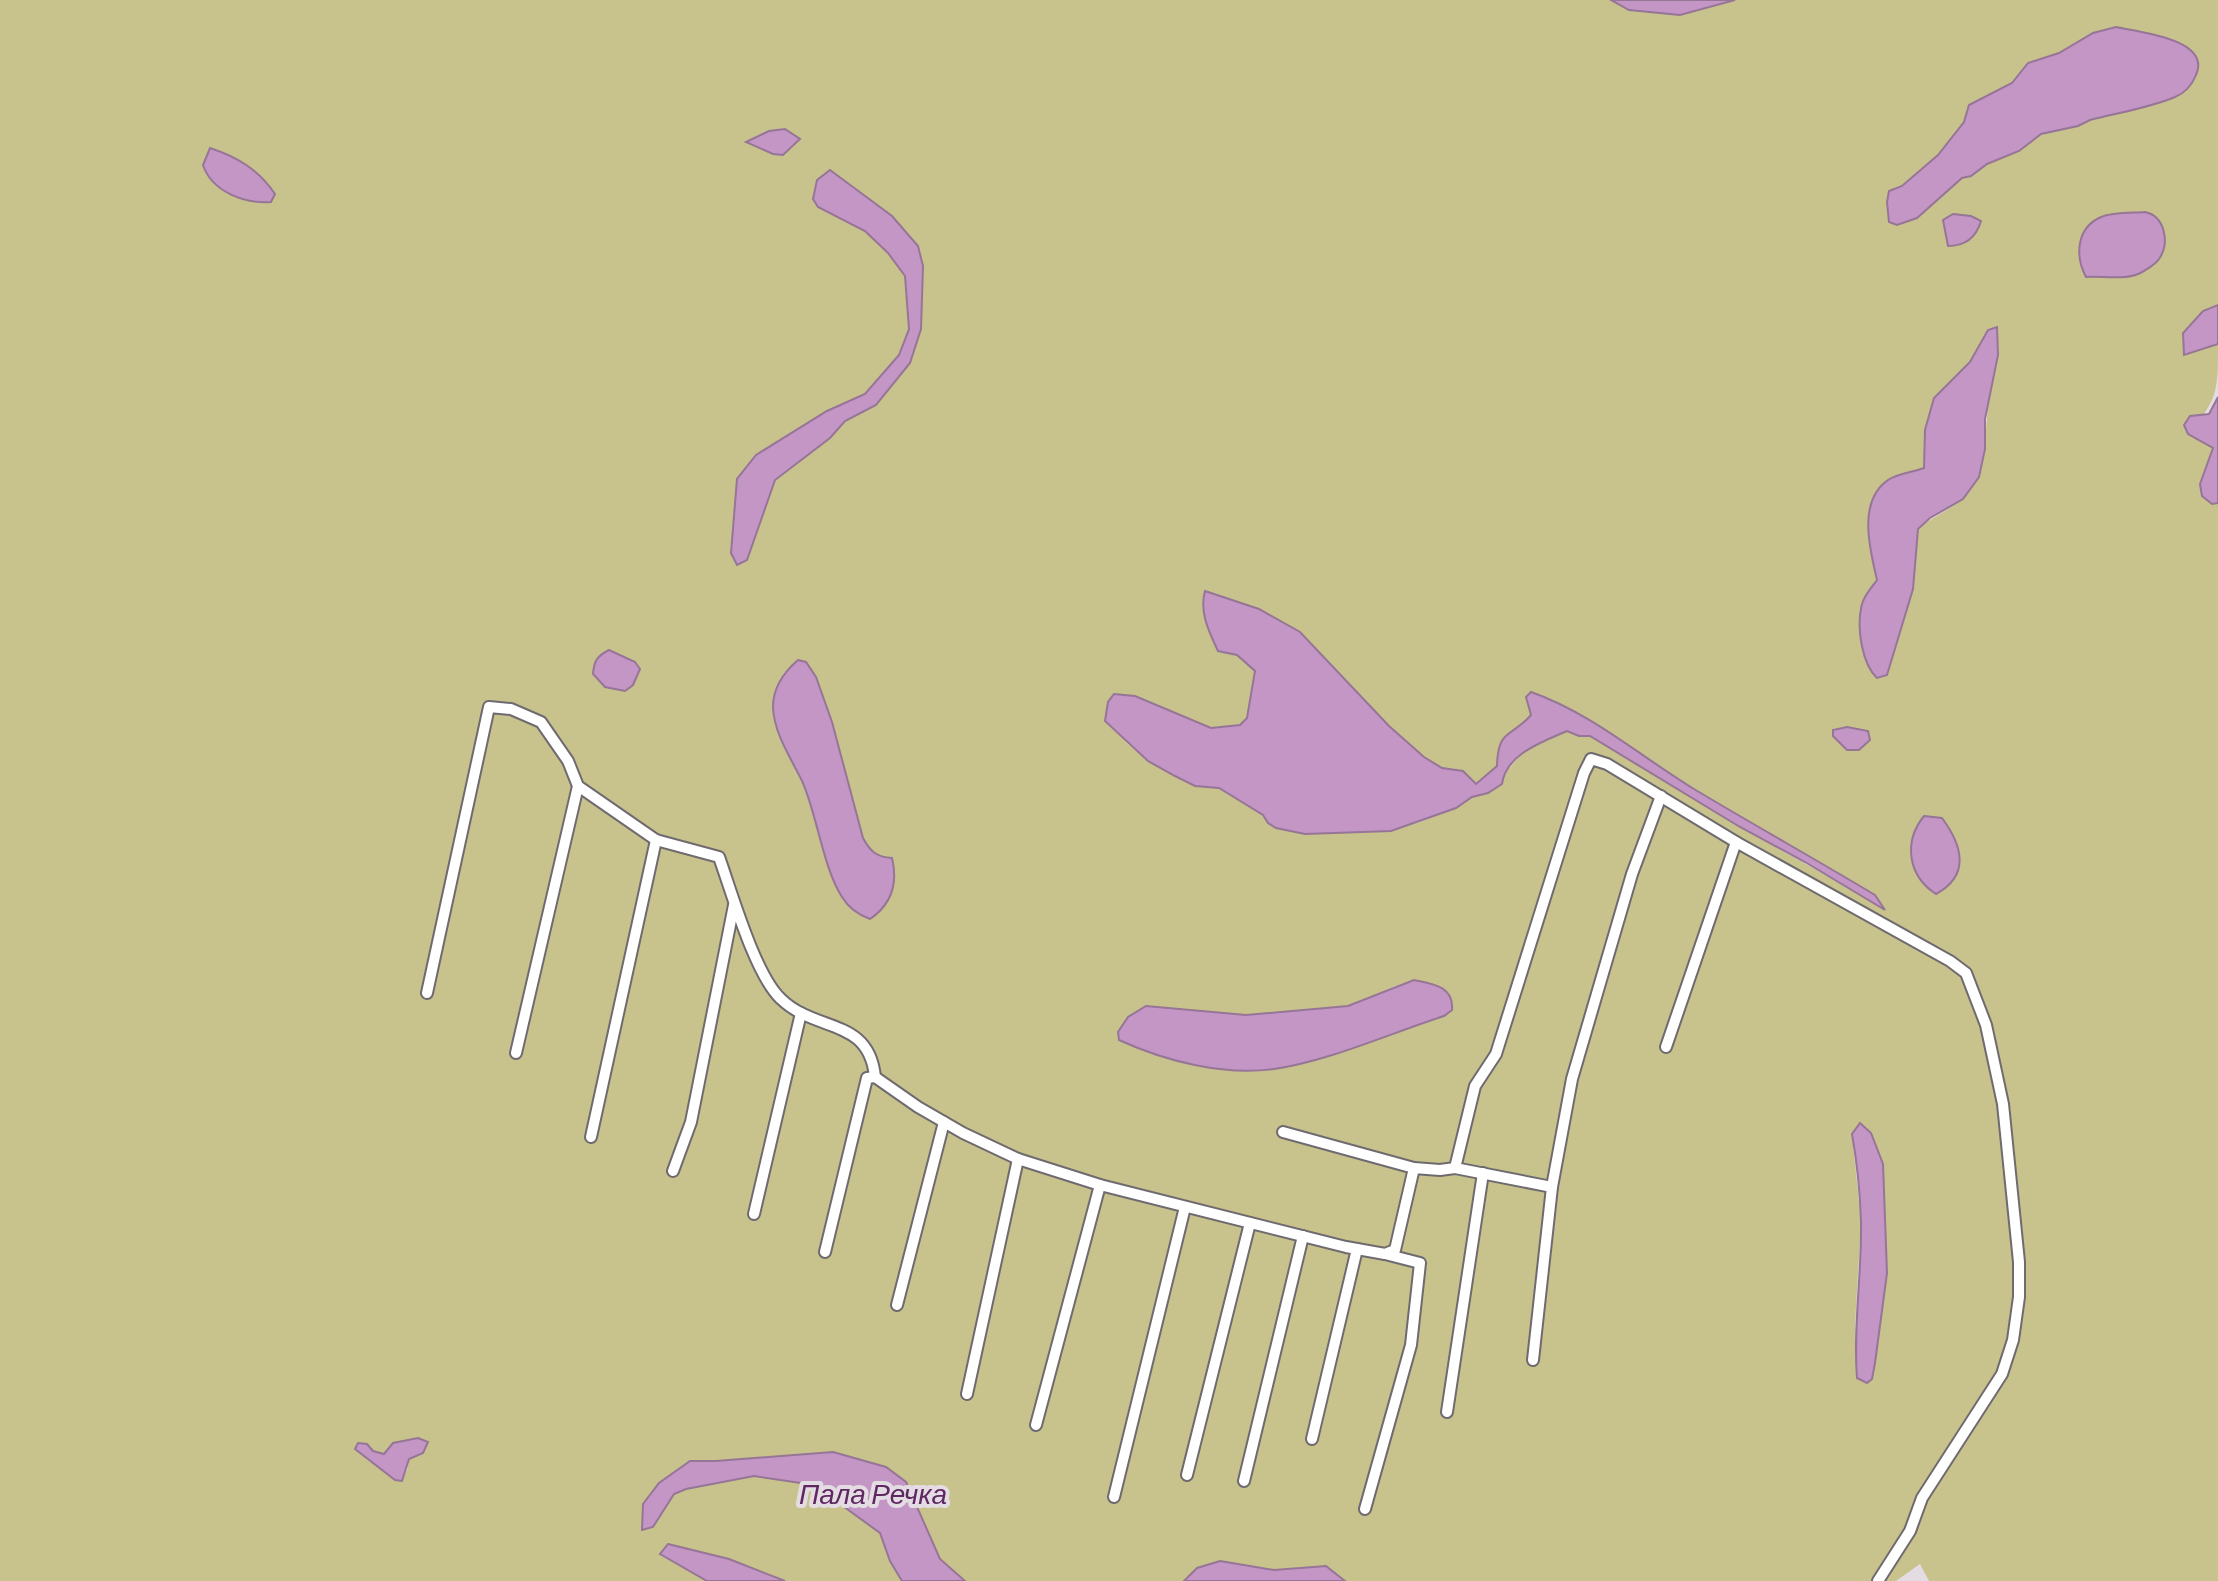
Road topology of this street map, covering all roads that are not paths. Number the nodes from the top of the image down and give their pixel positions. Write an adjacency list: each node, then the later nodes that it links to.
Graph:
1 (578, 786): 3 (street); 6 (street); 9 (street)
2 (1661, 796): 4 (street); 16 (street); 20 (street)
3 (656, 840): 5 (street); 13 (street)
4 (1736, 842): 8 (street); 38 (street)
5 (735, 901): 7 (street); 17 (street)
6 (427, 993)
7 (801, 1013): 10 (street); 22 (street)
8 (1666, 1047)
9 (516, 1053)
10 (875, 1077): 11 (street); 26 (street)
11 (944, 1122): 14 (street); 28 (street)
12 (1283, 1132): 15 (street)
13 (591, 1137)
14 (1018, 1159): 19 (street); 30 (street)
15 (1414, 1168): 16 (street); 27 (street)
16 (1455, 1168): 18 (street)
17 (673, 1171)
18 (1483, 1173): 20 (street); 31 (street)
19 (1100, 1185): 21 (street); 32 (street)
20 (1552, 1187): 29 (street)
21 (1185, 1207): 23 (street); 36 (street)
22 (754, 1214)
23 (1250, 1223): 24 (street); 34 (street)
24 (1303, 1236): 25 (street); 35 (street)
25 (1357, 1249): 27 (street); 33 (street)
26 (825, 1252)
27 (1385, 1254): 37 (street)
28 (897, 1305)
29 (1533, 1360)
30 (967, 1394)
31 (1447, 1412)
32 (1036, 1425)
33 (1312, 1439)
34 (1187, 1475)
35 (1244, 1481)
36 (1114, 1497)
37 (1365, 1509)
38 (1878, 1581)

